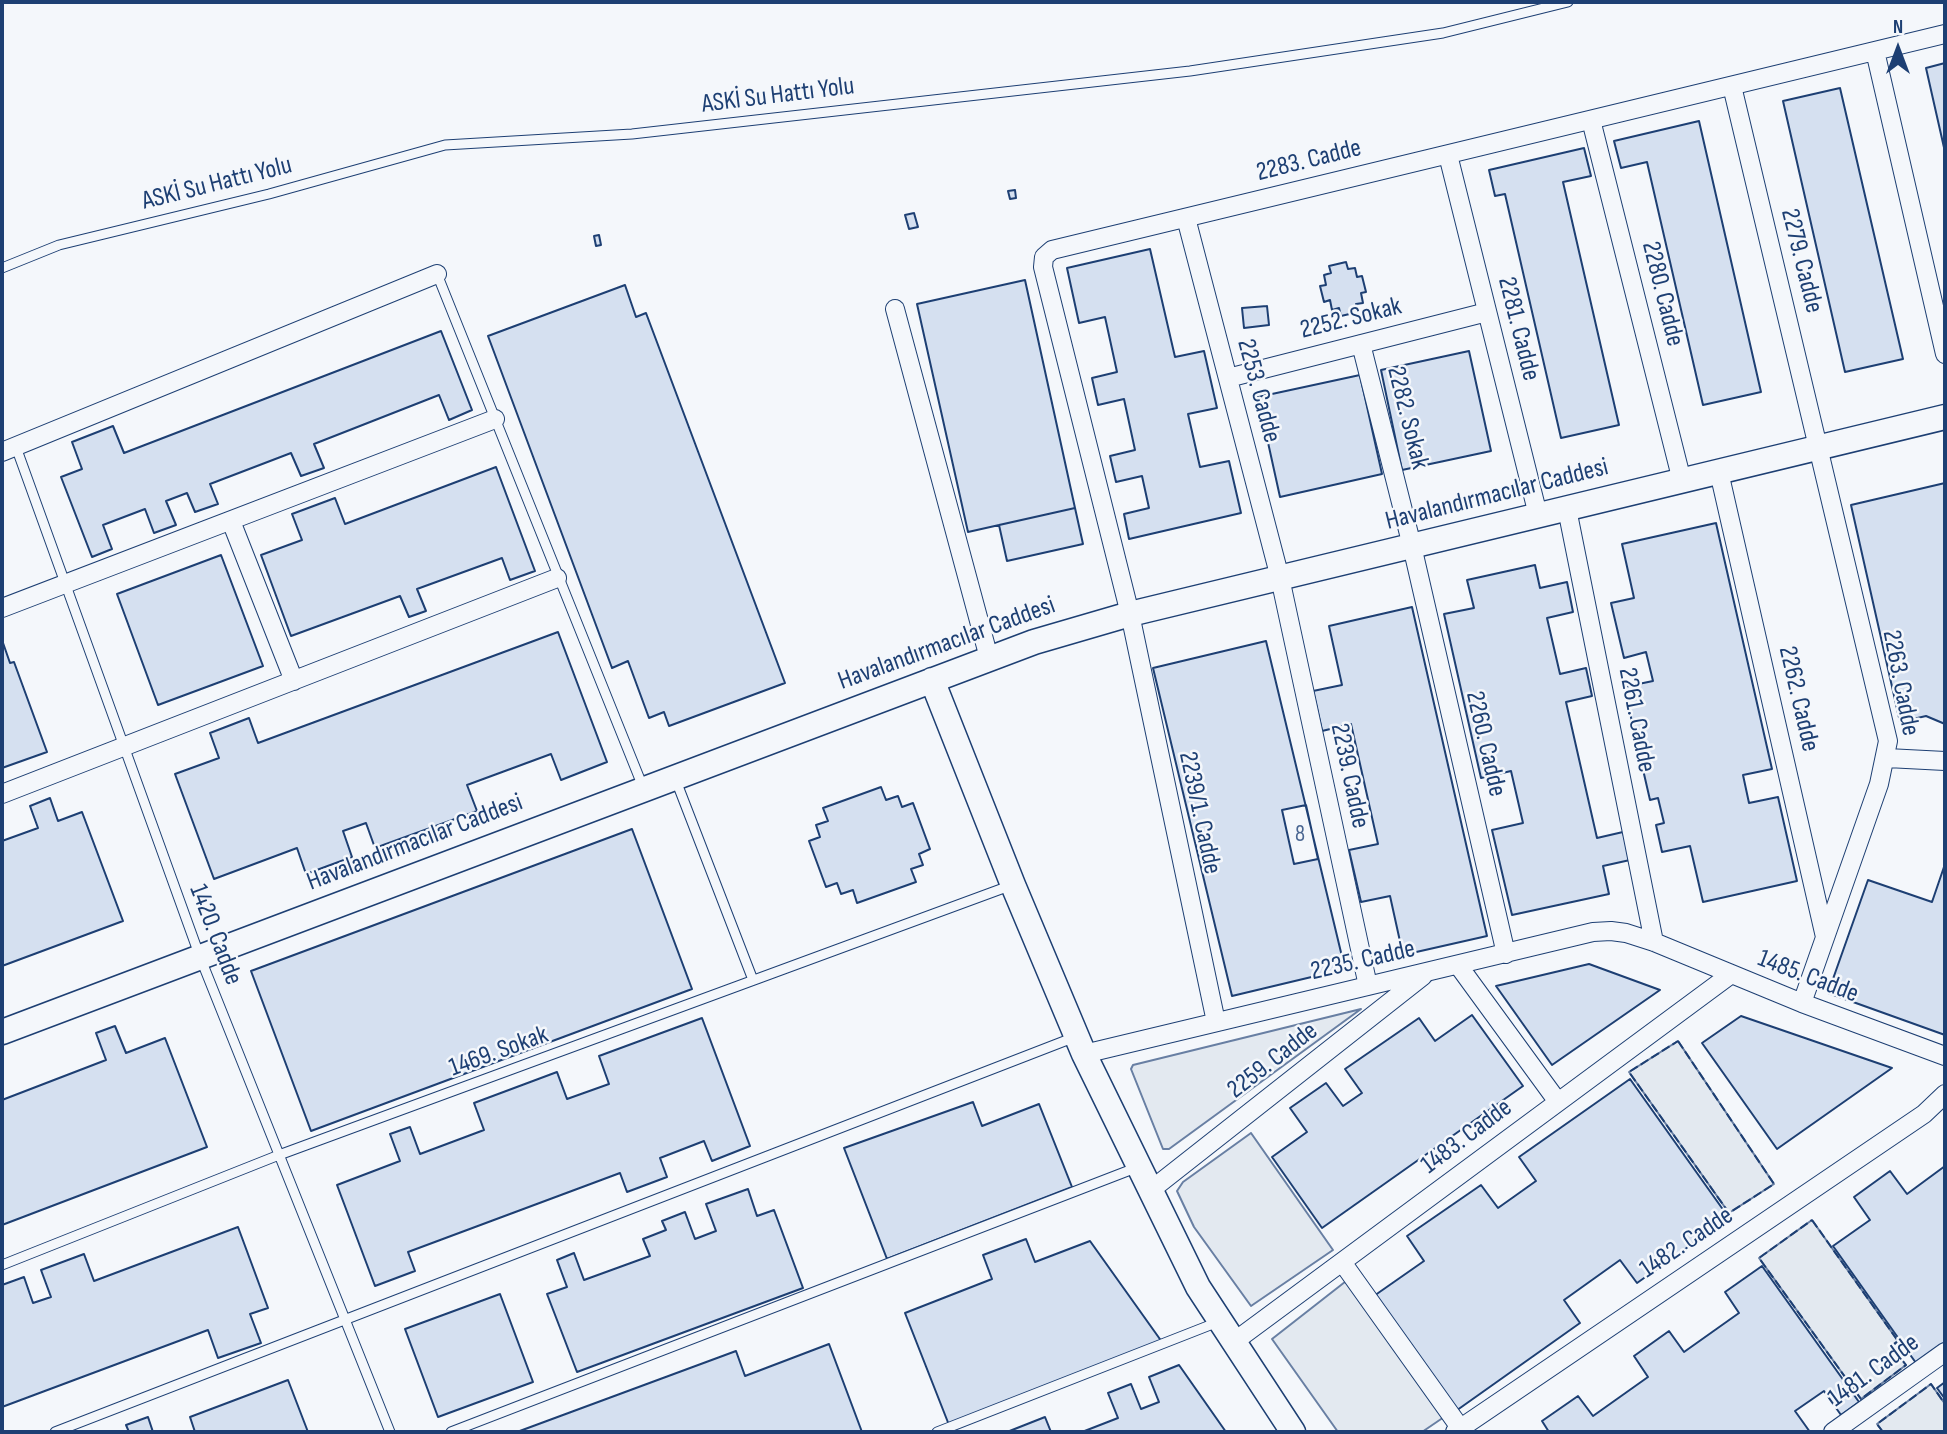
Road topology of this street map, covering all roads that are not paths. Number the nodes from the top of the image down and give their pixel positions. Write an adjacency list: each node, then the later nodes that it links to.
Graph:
1 (1568, 2): 8 (lane, ASKİ Su Hattı Yolu)
2 (1945, 34): 3 (street, 2283. Cadde)
3 (1875, 51): 4 (street, 2283. Cadde); 13 (street)
4 (1732, 86): 5 (street, 2283. Cadde); 17 (street, 2279. Cadde)
5 (1591, 120): 6 (street, 2283. Cadde); 20 (street, 2280. Cadde)
6 (1448, 155): 7 (street, 2283. Cadde); 11 (street, 2281. Cadde)
7 (1186, 218): 14 (street, 2253. Cadde); 29 (street, 2283. Cadde)
8 (2, 268)
9 (437, 274): 16 (lane); 18 (street)
10 (895, 309): 30 (street)
11 (1487, 312): 12 (street, 2252. Sokak); 22 (street, 2281. Cadde)
12 (1361, 344): 14 (street, 2252. Sokak); 24 (street, 2282. Sokak)
13 (1945, 354)
14 (1228, 378): 25 (street, 2253. Cadde)
15 (1945, 417): 17 (street, Havalandırmacılar Caddesi)
16 (495, 419): 23 (street); 26 (lane)
17 (1819, 448): 19 (street, Havalandırmacılar Caddesi); 34 (street, 2263. Cadde)
18 (9, 449): 27 (lane, 1420. Cadde)
19 (1719, 472): 20 (street, Havalandırmacılar Caddesi); 40 (street, 2262. Cadde)
20 (1682, 481): 21 (street, Havalandırmacılar Caddesi)
21 (1567, 509): 22 (street, Havalandırmacılar Caddesi); 41 (street, 2261. Cadde)
22 (1538, 515): 24 (street, Havalandırmacılar Caddesi)
23 (231, 521): 27 (street); 32 (street)
24 (1412, 546): 25 (street, Havalandırmacılar Caddesi); 42 (street, 2260. Cadde)
25 (1280, 578): 29 (street, Havalandırmacılar Caddesi); 48 (street, 2239. Cadde)
26 (557, 579): 32 (street); 37 (lane)
27 (65, 584): 28 (street); 33 (lane, 1420. Cadde)
28 (2, 608)
29 (1130, 614): 30 (street, Havalandırmacılar Caddesi); 50 (street, 2239/1. Cadde)
30 (989, 658): 31 (street, Havalandırmacılar Caddesi)
31 (932, 680): 36 (street, Havalandırmacılar Caddesi); 39 (street)
32 (293, 681): 33 (street)
33 (125, 747): 38 (street); 43 (lane, 1420. Cadde)
34 (1887, 758): 35 (street); 40 (street, 2263. Cadde)
35 (1945, 761)
36 (674, 776): 37 (street, Havalandırmacılar Caddesi); 47 (lane)
37 (643, 788): 43 (street, Havalandırmacılar Caddesi)
38 (2, 794)
39 (1013, 885): 47 (lane, 1469. Sokak); 52 (street)
40 (1825, 937): 49 (street, 2263. Cadde)
41 (1654, 942): 42 (street, 2235. Cadde); 46 (street, 1485. Cadde)
42 (1506, 954): 44 (street, 2235. Cadde)
43 (200, 957): 51 (street, Havalandırmacılar Caddesi); 56 (lane, 1420. Cadde)
44 (1458, 965): 45 (street, 2235. Cadde); 55 (street)
45 (1427, 972): 48 (street, 2235. Cadde); 58 (street, 2259. Cadde)
46 (1730, 975): 49 (street, 1485. Cadde); 55 (street, 1483. Cadde)
47 (753, 980): 56 (lane, 1469. Sokak)
48 (1368, 986): 50 (street, 2235. Cadde)
49 (1802, 1003): 53 (street, 1485. Cadde)
50 (1216, 1023): 52 (street, 2235. Cadde)
51 (2, 1032)
52 (1080, 1045): 57 (street); 61 (lane)
53 (1945, 1056)
54 (1945, 1094): 65 (street, 1482. Cadde)
55 (1558, 1102): 59 (street, 1483. Cadde)
56 (279, 1155): 60 (lane, 1469. Sokak); 61 (lane, 1420. Cadde)
57 (1139, 1166): 58 (street); 68 (lane)
58 (1151, 1190): 62 (street)
59 (1342, 1262): 63 (street, 1483. Cadde); 65 (street)
60 (2, 1265)
61 (345, 1320): 66 (lane); 67 (lane, 1420. Cadde)
62 (1221, 1321): 63 (street); 69 (lane)
63 (1235, 1341): 70 (street)
64 (1945, 1352): 71 (street, 1481. Cadde)
65 (1458, 1430)
66 (55, 1432)
67 (390, 1432)
68 (451, 1432)
69 (937, 1432)
70 (1293, 1432)
71 (1833, 1432)

